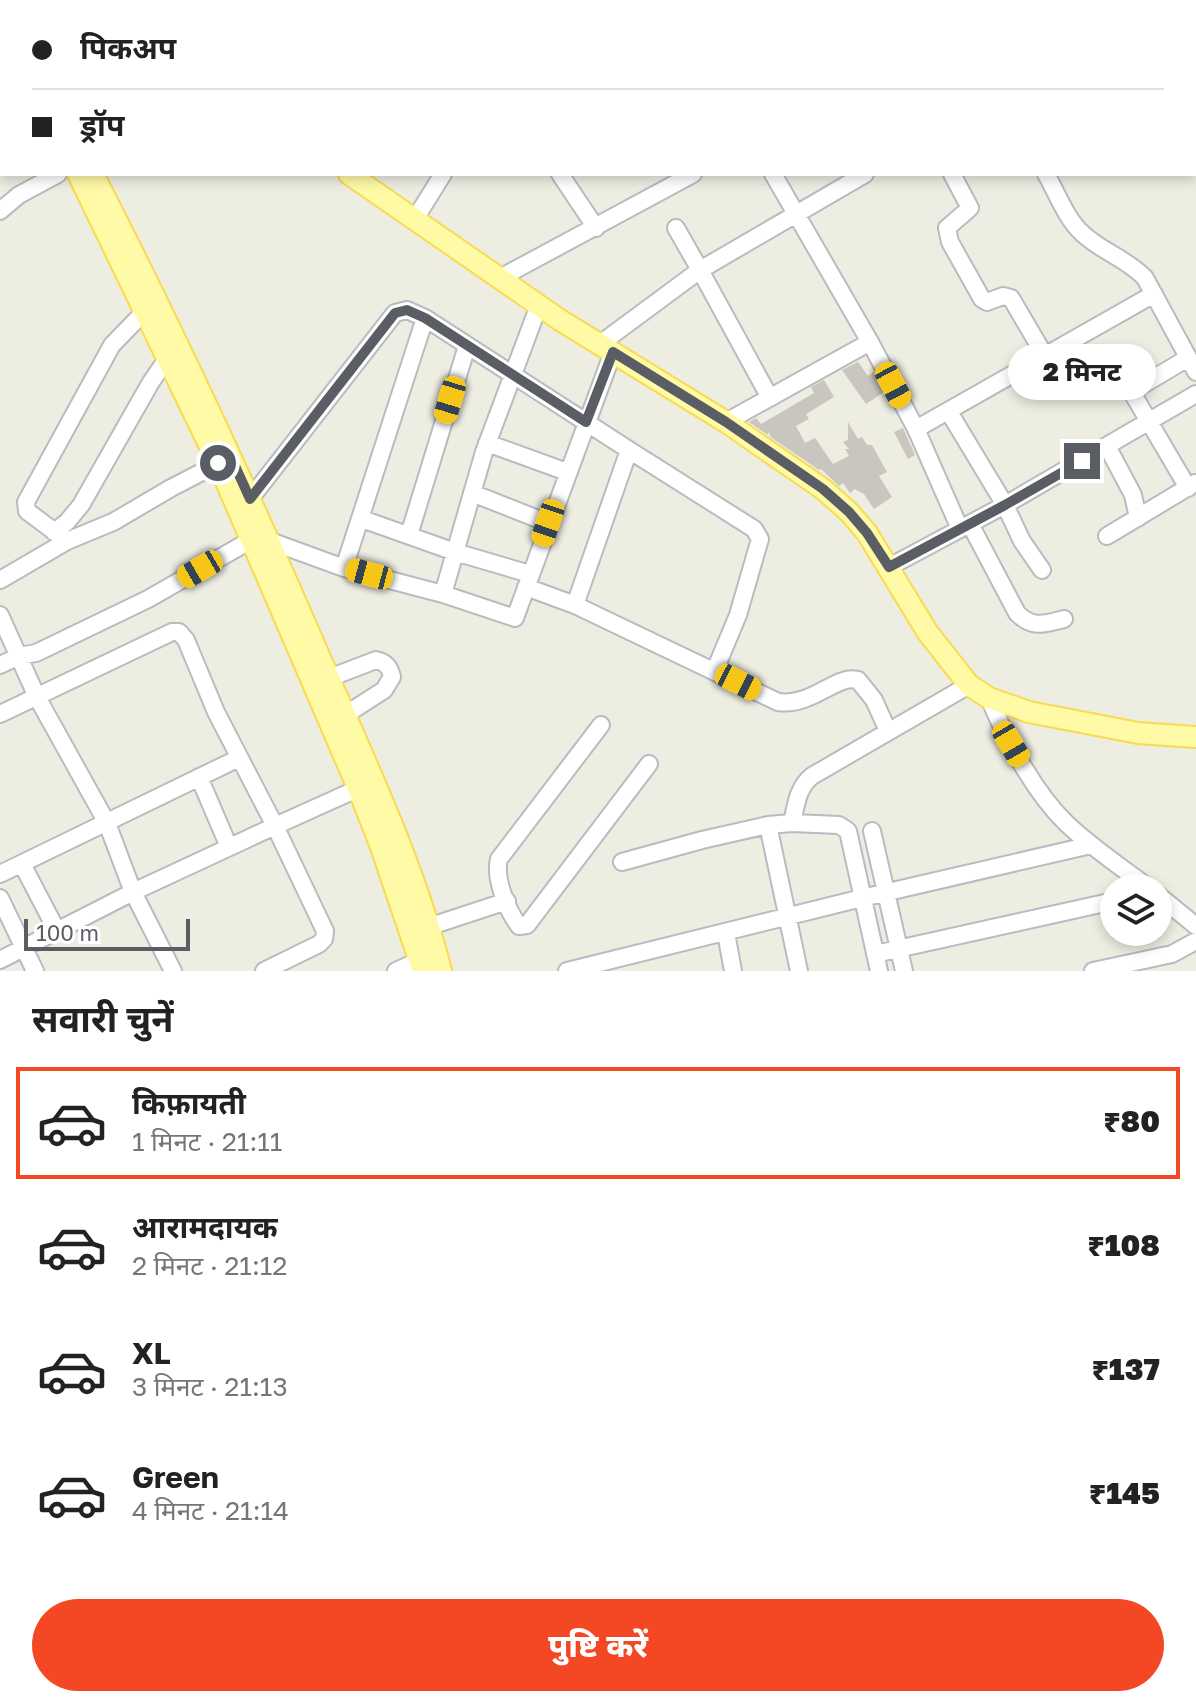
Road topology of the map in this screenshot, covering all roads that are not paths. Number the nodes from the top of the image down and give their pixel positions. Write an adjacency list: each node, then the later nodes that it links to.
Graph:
1 (54, 176): 12 (street)
2 (79, 176): 14 (main road)
3 (94, 176): 14 (main road)
4 (352, 176): 15 (main road)
5 (442, 176): 15 (street)
6 (561, 176): 16 (street)
7 (689, 176): 16 (street)
8 (774, 176): 13 (street)
9 (861, 176): 13 (street)
10 (953, 176): 27 (street)
11 (1047, 176): 20 (street)
12 (0, 211)
13 (794, 213): 18 (street); 24 (street)
14 (106, 216): 22 (main road); 41 (main road)
15 (415, 219): 19 (main road)
16 (596, 228): 19 (street)
17 (676, 228): 18 (street)
18 (700, 270): 26 (street); 32 (street)
19 (500, 278): 21 (main road)
20 (1154, 294): 27 (street); 29 (street)
21 (539, 305): 26 (main road); 30 (street)
22 (144, 312): 28 (main road); 53 (street)
23 (425, 318): 25 (street); 45 (street); 48 (street)
24 (870, 342): 32 (street); 37 (street)
25 (467, 346): 30 (street); 51 (street)
26 (607, 348): 34 (street); 35 (main road)
27 (1045, 356): 33 (street)
28 (167, 359): 41 (main road); 53 (street)
29 (1194, 368): 36 (street)
30 (513, 376): 34 (street); 38 (street)
31 (1196, 394): 36 (street)
32 (770, 398): 35 (street)
33 (949, 412): 37 (street); 46 (street)
34 (586, 422): 40 (street); 42 (street)
35 (726, 422): 56 (main road)
36 (1148, 422): 39 (street); 43 (street)
37 (916, 429): 50 (street)
38 (487, 443): 42 (street); 44 (street)
39 (1107, 446): 46 (street); 47 (street)
40 (629, 450): 62 (street); 67 (street)
41 (224, 460): 45 (main road); 53 (street); 54 (main road)
42 (567, 472): 49 (street)
43 (1192, 485): 47 (street)
44 (472, 493): 49 (street); 55 (street)
45 (250, 499): 54 (main road)
46 (1005, 505): 50 (street); 58 (street)
47 (1138, 518): 52 (street)
48 (362, 519): 51 (street); 57 (street)
49 (548, 523): 60 (street)
50 (965, 526): 56 (street); 64 (street)
51 (409, 535): 55 (street)
52 (1107, 536)
53 (60, 537): 59 (street)
54 (260, 541): 57 (street); 65 (street); 68 (main road); 80 (main road)
55 (455, 552): 60 (street); 61 (street)
56 (889, 567): 69 (main road)
57 (344, 568): 61 (street)
58 (1042, 570)
59 (0, 580)
60 (528, 580): 61 (street); 62 (street)
61 (443, 594)
62 (575, 605): 67 (street)
63 (0, 615): 65 (street)
64 (1064, 619)
65 (19, 656): 66 (street); 70 (street)
66 (0, 665)
67 (715, 670): 75 (street)
68 (329, 678): 73 (main road); 73 (street)
69 (969, 685): 71 (main road); 75 (street)
70 (37, 697): 72 (street); 77 (street); 81 (street)
71 (989, 698): 76 (main road); 86 (street)
72 (0, 714)
73 (345, 715): 80 (main road)
74 (601, 725): 96 (street)
75 (888, 731): 82 (street)
76 (1196, 737)
77 (239, 758): 79 (street); 84 (street)
78 (649, 764): 96 (street)
79 (199, 777): 81 (street); 87 (street)
80 (366, 785): 84 (street); 101 (main road); 110 (main road)
81 (107, 823): 89 (street); 92 (street)
82 (792, 823): 83 (street); 95 (street)
83 (768, 825): 88 (street); 99 (street)
84 (275, 826): 87 (street); 113 (street)
85 (872, 831): 93 (street)
86 (1091, 845): 91 (street); 93 (street)
87 (229, 847): 92 (street)
88 (622, 862)
89 (22, 864): 90 (street); 102 (street)
90 (0, 874)
91 (1130, 874)
92 (133, 892): 102 (street); 112 (street)
93 (886, 892): 95 (street); 106 (street)
94 (0, 898): 105 (street)
95 (862, 898): 99 (street); 108 (street)
96 (507, 901): 101 (street)
97 (1100, 904): 106 (street)
98 (1172, 906): 100 (street)
99 (788, 917): 103 (street); 117 (street)
100 (1196, 926)
101 (428, 927): 114 (main road)
102 (57, 931): 105 (street)
103 (726, 933): 109 (street); 116 (street)
104 (1196, 941): 119 (street)
105 (24, 948): 107 (street); 111 (street)
106 (899, 948): 108 (street); 118 (street)
107 (0, 960)
108 (877, 963)
109 (606, 966): 115 (street)
110 (410, 967)
111 (35, 971)
112 (173, 971)
113 (264, 971)
114 (441, 971)
115 (567, 971)
116 (733, 971)
117 (799, 971)
118 (904, 971)
119 (1093, 971)

